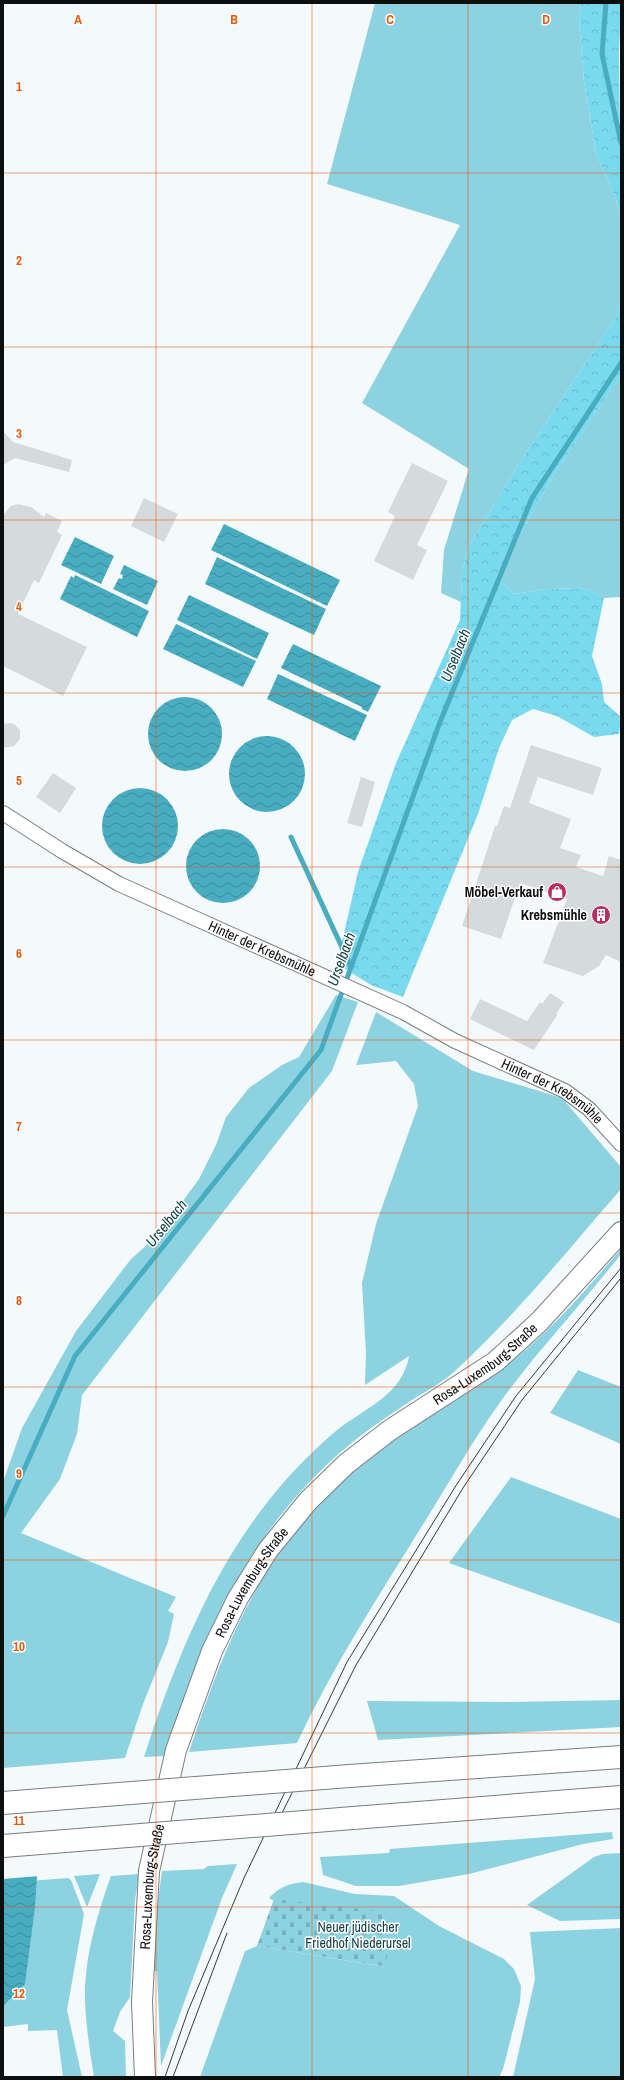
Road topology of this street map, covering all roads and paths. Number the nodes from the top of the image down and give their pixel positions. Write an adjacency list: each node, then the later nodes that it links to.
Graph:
1 (3, 813): 2 (street, Hinter der Krebsmühle)
2 (621, 1144)
3 (621, 1232): 8 (main road, Rosa-Luxemburg-Straße)
4 (621, 1757): 6 (highway, bridge)
5 (621, 1797): 7 (highway, bridge)
6 (3, 1803)
7 (3, 1846)
8 (145, 2077)

